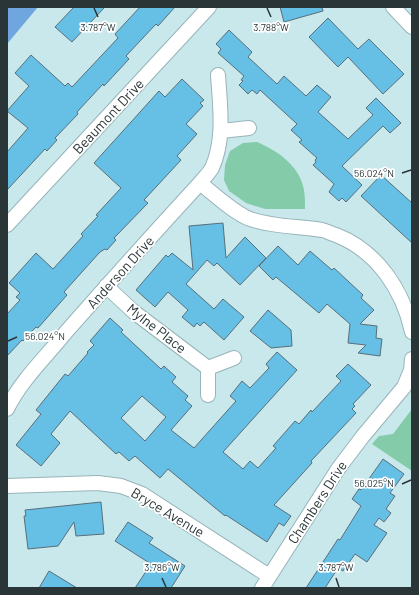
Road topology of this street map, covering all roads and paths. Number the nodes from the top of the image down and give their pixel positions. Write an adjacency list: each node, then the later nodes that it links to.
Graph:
1 (209, 7): 8 (street, Beaumont Drive)
2 (393, 7): 3 (street)
3 (412, 27)
4 (218, 75): 6 (street, Anderson Drive)
5 (249, 128): 6 (street)
6 (221, 131): 7 (street, Anderson Drive)
7 (200, 183): 9 (street, Anderson Drive); 10 (street)
8 (7, 225)
9 (106, 286): 13 (street, Mylne Place); 15 (street, Anderson Drive)
10 (412, 332)
11 (234, 358): 13 (street)
12 (412, 359): 17 (street, Chambers Drive)
13 (208, 368): 14 (street)
14 (208, 395)
15 (7, 409)
16 (7, 486): 17 (street, Bryce Avenue)
17 (270, 576): 18 (street, Chambers Drive)
18 (262, 588)

